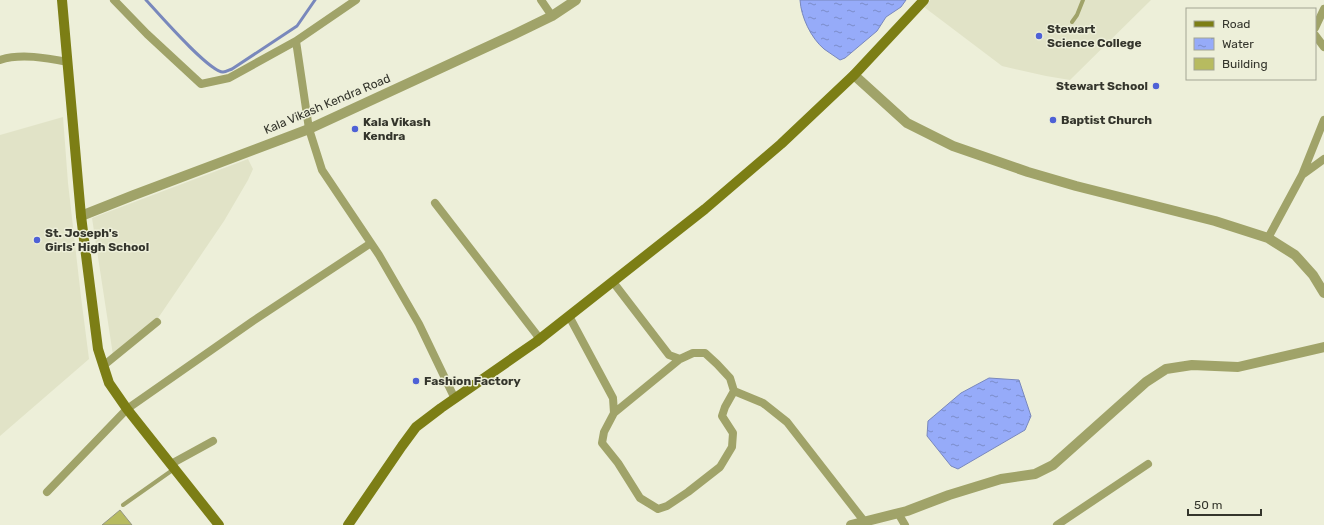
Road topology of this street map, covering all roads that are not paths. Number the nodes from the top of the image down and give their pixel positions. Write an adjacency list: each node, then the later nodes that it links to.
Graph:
1 (62, 0): 16 (main road)
2 (114, 0): 13 (street)
3 (356, 0): 13 (street)
4 (541, 0): 9 (street)
5 (576, 0): 9 (street, Kala Vikash Kendra Road)
6 (924, 0): 17 (main road)
7 (1083, 0): 10 (lane)
8 (1324, 9): 11 (street)
9 (552, 16): 19 (street, Kala Vikash Kendra Road)
10 (1072, 22)
11 (1316, 26)
12 (1316, 36): 14 (street)
13 (296, 41): 19 (street)
14 (1324, 47)
15 (0, 60): 16 (street)
16 (68, 62): 23 (main road)
17 (854, 75): 24 (street); 26 (main road)
18 (1324, 120): 21 (street)
19 (309, 129): 23 (street, Kala Vikash Kendra Road); 25 (street)
20 (1324, 159): 21 (street)
21 (1302, 175): 24 (street)
22 (435, 203): 30 (street)
23 (81, 216): 33 (main road)
24 (1268, 238): 27 (street)
25 (370, 243): 35 (street); 36 (street)
26 (613, 282): 28 (main road); 32 (street)
27 (1324, 293)
28 (569, 316): 30 (main road); 37 (street)
29 (157, 322): 33 (street)
30 (540, 339): 35 (main road)
31 (1324, 348): 43 (street)
32 (680, 360): 34 (street); 37 (street)
33 (103, 366): 36 (main road)
34 (734, 391): 37 (street); 44 (street)
35 (455, 399): 46 (main road)
36 (127, 409): 40 (main road); 41 (street)
37 (614, 413)
38 (213, 441): 40 (street)
39 (1148, 464): 49 (street)
40 (173, 466): 42 (lane); 45 (main road)
41 (47, 492)
42 (123, 505)
43 (898, 513): 44 (street); 48 (street)
44 (864, 521): 47 (street)
45 (220, 525)
46 (348, 525)
47 (851, 525)
48 (905, 525)
49 (1057, 525)

